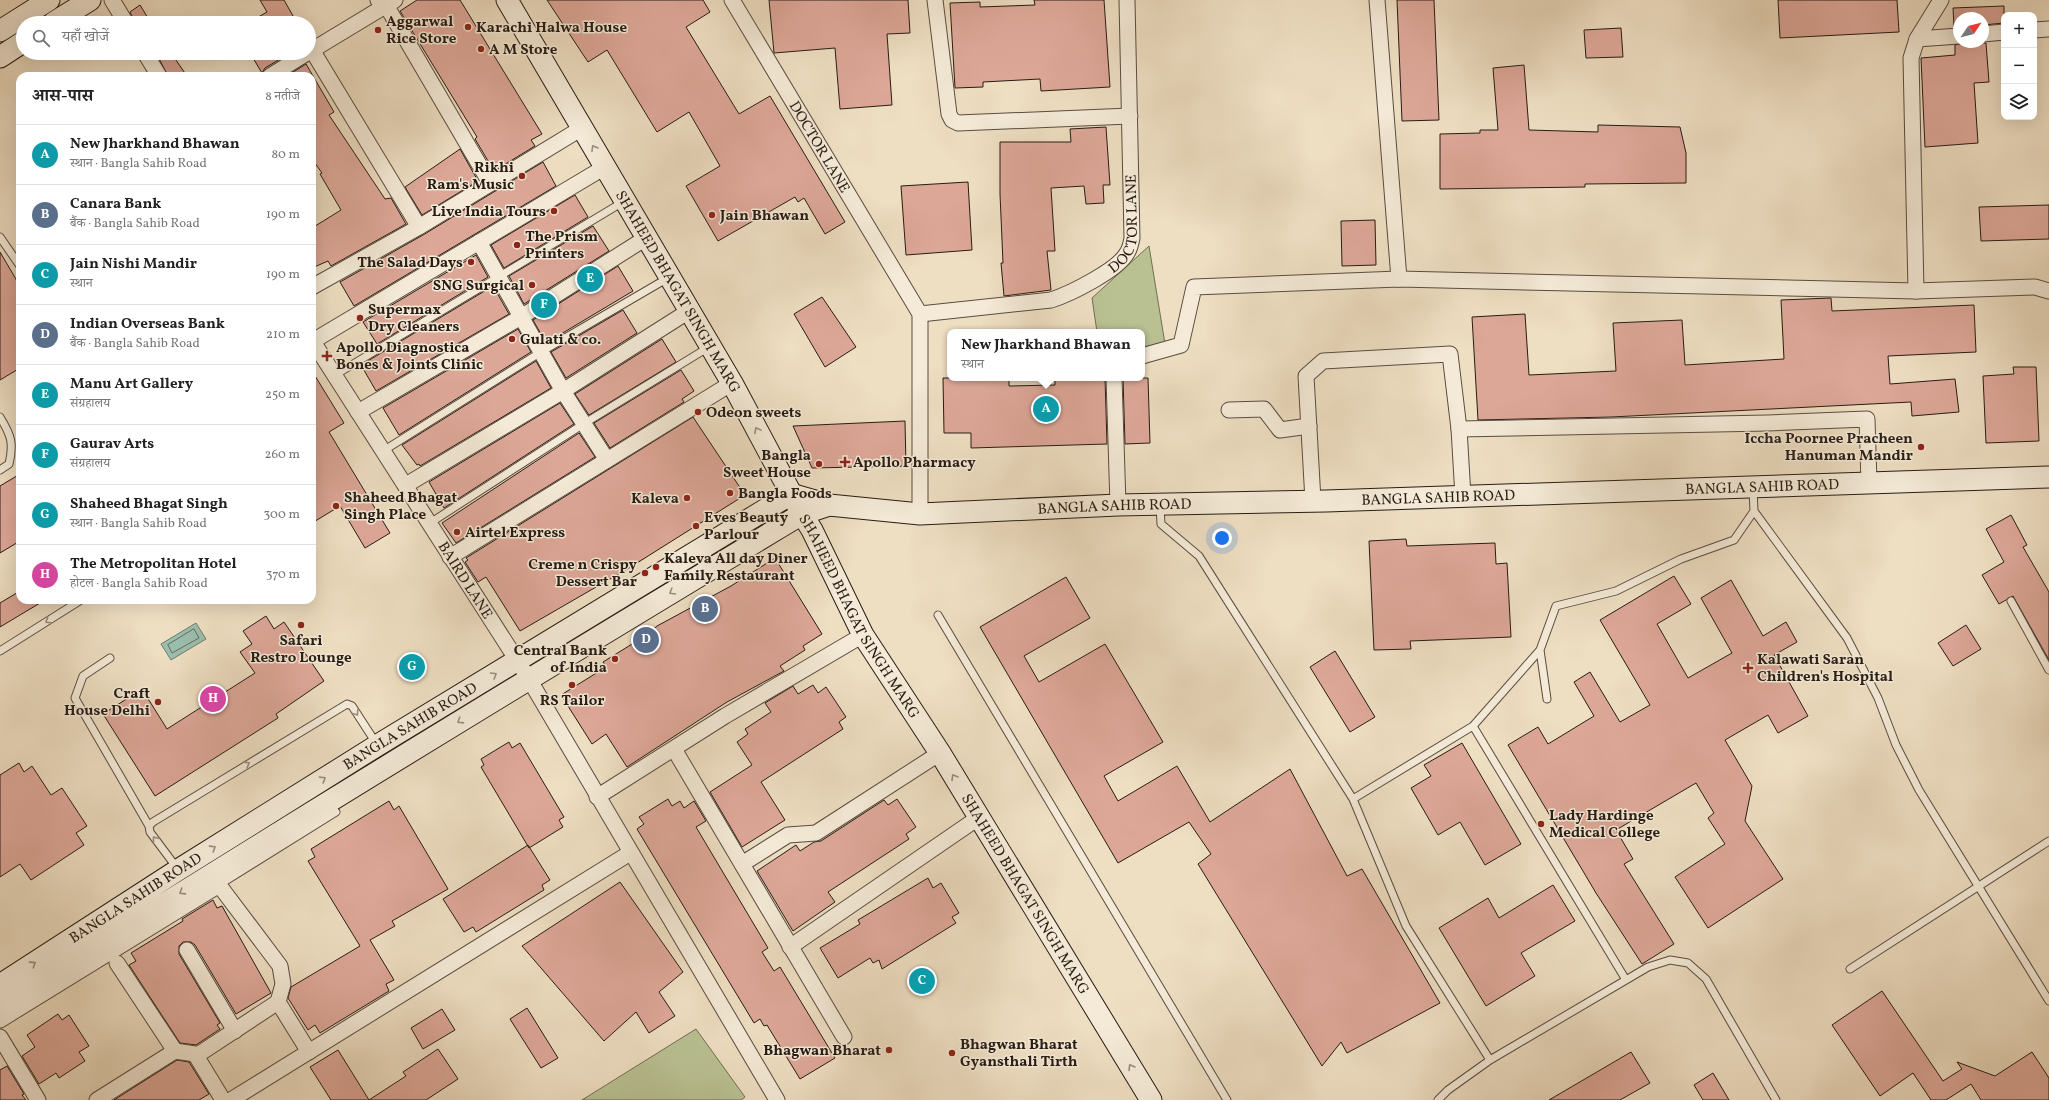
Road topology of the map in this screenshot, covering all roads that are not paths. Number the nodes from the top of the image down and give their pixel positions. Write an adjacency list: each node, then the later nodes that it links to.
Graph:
1 (49, 0): 11 (street)
2 (90, 0): 12 (street)
3 (112, 0): 13 (street)
4 (507, 0): 31 (street, SHAHEED BHAGAT SINGH MARG)
5 (732, 0): 47 (street, DOCTOR LANE)
6 (935, 0): 30 (street)
7 (1127, 0): 30 (street, DOCTOR LANE)
8 (1377, 0): 42 (street)
9 (1941, 0): 21 (street)
10 (386, 2): 23 (street); 33 (street)
11 (24, 16)
12 (64, 16)
13 (122, 16)
14 (16, 21): 17 (street)
15 (2049, 29): 16 (street)
16 (2037, 30)
17 (0, 31)
18 (2001, 32): 19 (street)
19 (1989, 33)
20 (1953, 36): 21 (street)
21 (1916, 39): 44 (street)
22 (16, 47): 24 (street)
23 (316, 47)
24 (0, 57)
25 (149, 60): 28 (street)
26 (296, 60): 29 (street)
27 (314, 60): 35 (street)
28 (157, 72)
29 (276, 72)
30 (1130, 116): 47 (street, DOCTOR LANE)
31 (582, 128): 32 (street, SHAHEED BHAGAT SINGH MARG, one-way to 31); 33 (street)
32 (605, 167): 34 (street, SHAHEED BHAGAT SINGH MARG); 38 (street)
33 (490, 183): 35 (street)
34 (625, 201): 37 (street, SHAHEED BHAGAT SINGH MARG); 40 (lane)
35 (418, 227): 43 (street)
36 (0, 237): 39 (lane)
37 (646, 238): 41 (street, SHAHEED BHAGAT SINGH MARG); 48 (street)
38 (479, 242): 40 (street); 49 (street)
39 (16, 260)
40 (498, 277): 48 (street); 54 (lane)
41 (670, 277): 46 (street, SHAHEED BHAGAT SINGH MARG); 52 (lane)
42 (1399, 279): 44 (street); 53 (street)
43 (316, 285)
44 (1916, 291): 45 (street)
45 (2049, 291)
46 (689, 310): 51 (street, SHAHEED BHAGAT SINGH MARG); 57 (street)
47 (920, 314): 79 (street)
48 (521, 317): 52 (street); 59 (street)
49 (316, 338)
50 (316, 346): 54 (street, BAIRD LANE)
51 (710, 346): 56 (street, SHAHEED BHAGAT SINGH MARG); 61 (lane)
52 (541, 352): 57 (street); 64 (lane)
53 (1145, 355)
54 (334, 375): 59 (street, BAIRD LANE)
55 (1114, 381): 76 (street)
56 (732, 383): 65 (street); 71 (street, SHAHEED BHAGAT SINGH MARG, one-way to 56)
57 (563, 391): 61 (street); 69 (street)
58 (1229, 410): 62 (street)
59 (358, 412): 64 (street, BAIRD LANE)
60 (0, 417): 66 (lane)
61 (584, 423): 65 (street); 80 (lane)
62 (1309, 426): 63 (street); 73 (street)
63 (1459, 429): 68 (street); 72 (street)
64 (383, 451): 69 (street, BAIRD LANE)
65 (607, 460): 81 (street)
66 (0, 470)
67 (2049, 477): 68 (street, BANGLA SAHIB ROAD)
68 (1869, 483): 70 (street, BANGLA SAHIB ROAD)
69 (406, 485): 80 (street, BAIRD LANE)
70 (1752, 487): 72 (street, BANGLA SAHIB ROAD); 77 (lane)
71 (791, 494): 75 (street, BANGLA SAHIB ROAD); 78 (street, SHAHEED BHAGAT SINGH MARG); 89 (street, BANGLA SAHIB ROAD)
72 (1463, 496): 73 (street, BANGLA SAHIB ROAD)
73 (1313, 501): 74 (street, BANGLA SAHIB ROAD)
74 (1160, 504): 76 (street, BANGLA SAHIB ROAD); 98 (lane)
75 (829, 505): 78 (street, BANGLA SAHIB ROAD); 79 (street, BANGLA SAHIB ROAD)
76 (1118, 505): 79 (street, BANGLA SAHIB ROAD)
77 (1754, 511): 86 (lane); 107 (lane)
78 (802, 514): 85 (street, SHAHEED BHAGAT SINGH MARG); 91 (street, BANGLA SAHIB ROAD, one-way to 91)
79 (920, 514)
80 (430, 523): 81 (street, BAIRD LANE)
81 (450, 556): 89 (street, BAIRD LANE)
82 (2011, 601): 90 (lane)
83 (75, 604): 87 (lane, one-way to 87)
84 (938, 615): 131 (lane)
85 (863, 635): 95 (street); 96 (street, SHAHEED BHAGAT SINGH MARG)
86 (1540, 650): 92 (lane); 93 (lane)
87 (0, 651)
88 (110, 658): 101 (lane)
89 (517, 661): 91 (street, BAIRD LANE); 94 (street, BANGLA SAHIB ROAD, one-way to 89)
90 (2049, 670)
91 (529, 679): 97 (street, BAIRD LANE); 116 (street, BANGLA SAHIB ROAD, one-way to 116)
92 (1547, 698)
93 (1473, 726): 98 (lane); 112 (lane)
94 (378, 745): 101 (lane, one-way to 94); 105 (street, BANGLA SAHIB ROAD, one-way to 94)
95 (674, 748): 97 (street); 104 (street)
96 (940, 754): 100 (street, SHAHEED BHAGAT SINGH MARG, one-way to 96); 104 (street)
97 (597, 797): 103 (street, BAIRD LANE)
98 (1353, 799): 124 (lane)
99 (336, 812): 106 (lane)
100 (978, 818): 108 (street); 130 (street, SHAHEED BHAGAT SINGH MARG, one-way to 100)
101 (150, 826): 105 (lane, one-way to 101)
102 (2049, 841): 107 (lane)
103 (630, 854): 122 (street); 129 (street, BAIRD LANE)
104 (742, 864): 108 (street)
105 (178, 870): 113 (street, BANGLA SAHIB ROAD, one-way to 105)
106 (219, 885): 115 (street); 117 (street)
107 (1977, 886): 111 (lane); 114 (lane)
108 (790, 947): 120 (street)
109 (187, 950): 118 (street)
110 (117, 963): 121 (street)
111 (1850, 969)
112 (1626, 980): 124 (lane); 133 (lane)
113 (0, 985)
114 (2049, 1001)
115 (278, 1002): 118 (street); 122 (street)
116 (0, 1007)
117 (0, 1020)
118 (235, 1031): 123 (street)
119 (0, 1037): 125 (street)
120 (844, 1038)
121 (174, 1051): 123 (street); 126 (street)
122 (309, 1052): 128 (street)
123 (196, 1056): 127 (street)
124 (1490, 1060): 132 (lane)
125 (38, 1100)
126 (97, 1100)
127 (223, 1100)
128 (231, 1100)
129 (776, 1100)
130 (1151, 1100)
131 (1227, 1100)
132 (1438, 1100)
133 (1776, 1100)

